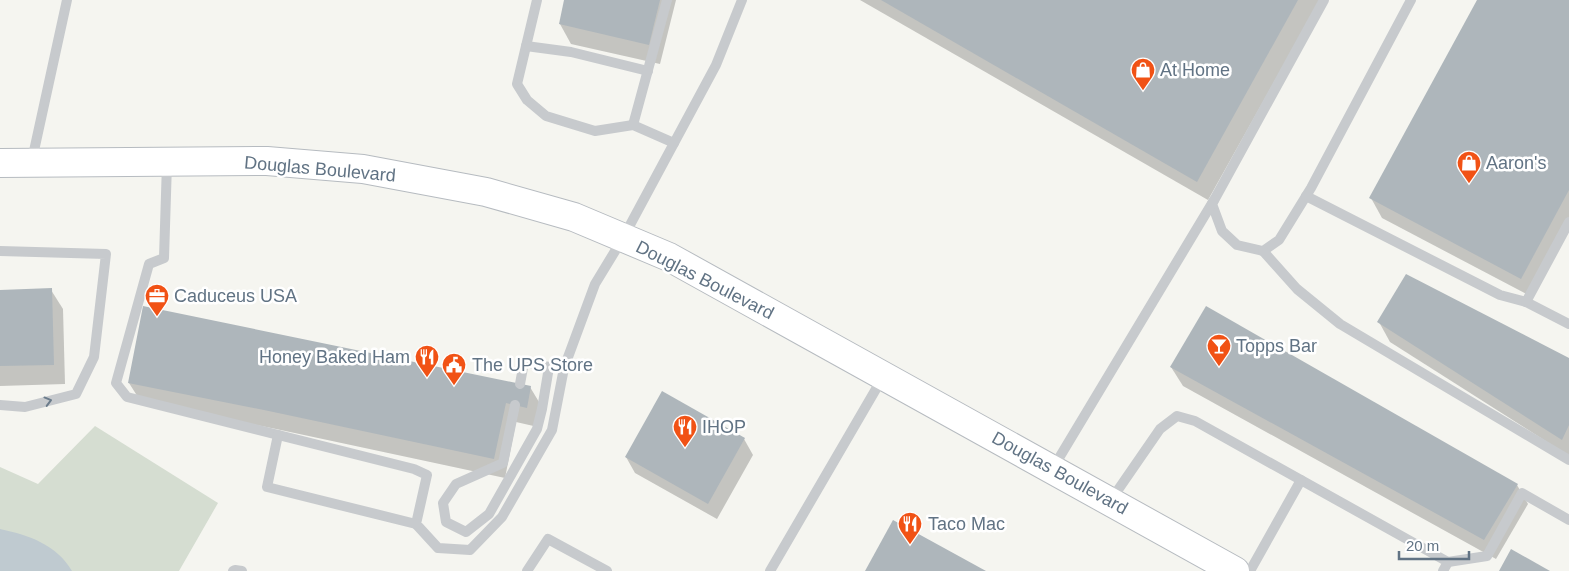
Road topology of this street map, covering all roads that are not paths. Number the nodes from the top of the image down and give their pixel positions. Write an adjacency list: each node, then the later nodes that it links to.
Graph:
1 (67, 0): 12 (lane)
2 (537, 0): 7 (lane)
3 (668, 0): 8 (lane)
4 (742, 0): 10 (lane)
5 (1324, 0): 15 (lane)
6 (1411, 0): 14 (lane)
7 (526, 46): 8 (lane); 9 (lane)
8 (648, 71): 9 (lane)
9 (634, 125): 10 (lane)
10 (674, 143): 17 (lane)
11 (0, 162): 12 (main road, Douglas Boulevard)
12 (32, 162): 13 (main road, Douglas Boulevard)
13 (168, 162): 17 (main road, Douglas Boulevard); 28 (lane)
14 (1306, 196): 19 (lane); 20 (lane)
15 (1215, 198): 19 (lane); 30 (lane)
16 (1569, 222): 20 (lane)
17 (623, 238): 23 (lane); 24 (main road, Douglas Boulevard)
18 (0, 251): 26 (lane, one-way to 18)
19 (1263, 251): 29 (lane)
20 (1526, 302): 21 (lane)
21 (1569, 324)
22 (549, 367): 23 (lane); 25 (lane); 27 (lane)
23 (564, 368): 34 (lane)
24 (884, 376): 30 (main road, Douglas Boulevard); 40 (lane)
25 (520, 384)
26 (0, 405)
27 (515, 405)
28 (278, 435): 34 (lane); 34 (lane)
29 (1569, 460)
30 (1052, 469): 32 (main road, Douglas Boulevard)
31 (1301, 480): 32 (lane); 35 (lane); 42 (lane)
32 (1110, 501): 41 (main road, Douglas Boulevard)
33 (1569, 520): 35 (lane)
34 (416, 524)
35 (1446, 566)
36 (233, 571): 37 (lane)
37 (242, 571)
38 (527, 571): 39 (lane)
39 (607, 571)
40 (770, 571)
41 (1235, 571)
42 (1250, 571)

